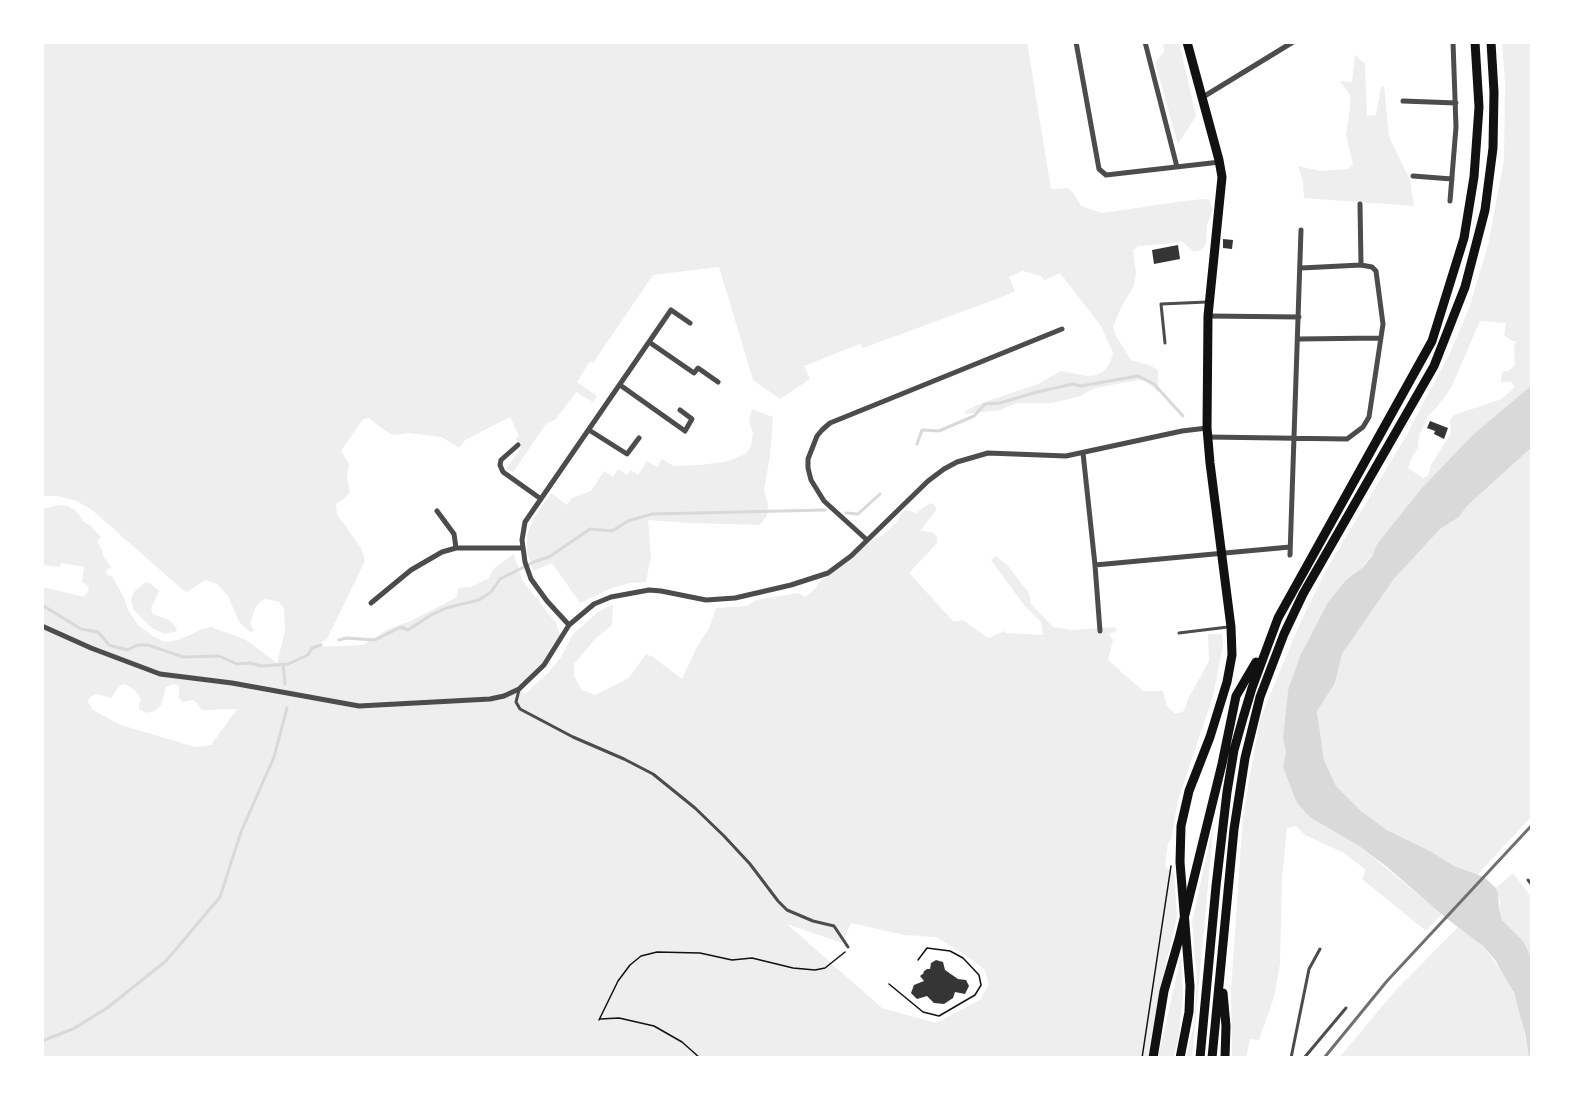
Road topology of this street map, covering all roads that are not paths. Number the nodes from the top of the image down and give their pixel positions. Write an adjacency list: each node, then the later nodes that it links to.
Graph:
1 (1076, 42): 12 (street)
2 (1145, 42): 12 (street)
3 (1187, 42): 8 (main road)
4 (1293, 42): 8 (street)
5 (1453, 42): 10 (street)
6 (1475, 42): 53 (main road)
7 (1491, 42): 59 (main road)
8 (1203, 98): 11 (main road)
9 (1403, 100): 10 (street)
10 (1456, 103): 14 (street)
11 (1220, 162): 12 (street); 20 (main road)
12 (1177, 167)
13 (1413, 176): 14 (street)
14 (1452, 179): 15 (street)
15 (1450, 201)
16 (1360, 204): 18 (street)
17 (1302, 230): 19 (street)
18 (1361, 265): 19 (street); 25 (street)
19 (1301, 268): 22 (street)
20 (1209, 302): 21 (main road); 28 (lane)
21 (1208, 316): 22 (street); 33 (main road)
22 (1299, 317): 26 (street)
23 (690, 323): 27 (street)
24 (1062, 329): 40 (street)
25 (1381, 338): 26 (street); 35 (street)
26 (1299, 339): 35 (street)
27 (649, 342): 29 (street); 30 (street)
28 (1165, 343)
29 (718, 382)
30 (620, 385): 31 (street); 32 (street)
31 (680, 410)
32 (589, 430): 34 (street); 38 (street)
33 (1207, 433): 35 (street); 37 (street); 44 (main road)
34 (639, 438)
35 (1293, 440): 43 (street)
36 (518, 445): 38 (street)
37 (1083, 453): 40 (street); 46 (street)
38 (541, 499): 42 (street)
39 (437, 511): 41 (street)
40 (867, 540): 48 (street)
41 (456, 548): 42 (street); 47 (street)
42 (522, 548): 48 (street)
43 (1290, 548): 44 (street); 45 (street)
44 (1222, 552): 46 (street); 50 (main road)
45 (1290, 555)
46 (1095, 566): 51 (street)
47 (371, 603)
48 (569, 625): 54 (street)
49 (42, 626): 54 (street)
50 (1231, 627): 52 (lane); 62 (main road)
51 (1100, 631)
52 (1179, 633)
53 (1268, 643): 61 (main road); 63 (main road)
54 (519, 689): 57 (lane)
55 (1528, 880): 56 (lane)
56 (1532, 885)
57 (849, 947)
58 (1320, 949): 66 (lane)
59 (1221, 970): 64 (main road); 65 (main road)
60 (1346, 1008): 67 (lane)
61 (1153, 1058)
62 (1180, 1058)
63 (1200, 1058)
64 (1212, 1058)
65 (1225, 1058)
66 (1292, 1058)
67 (1304, 1058)

